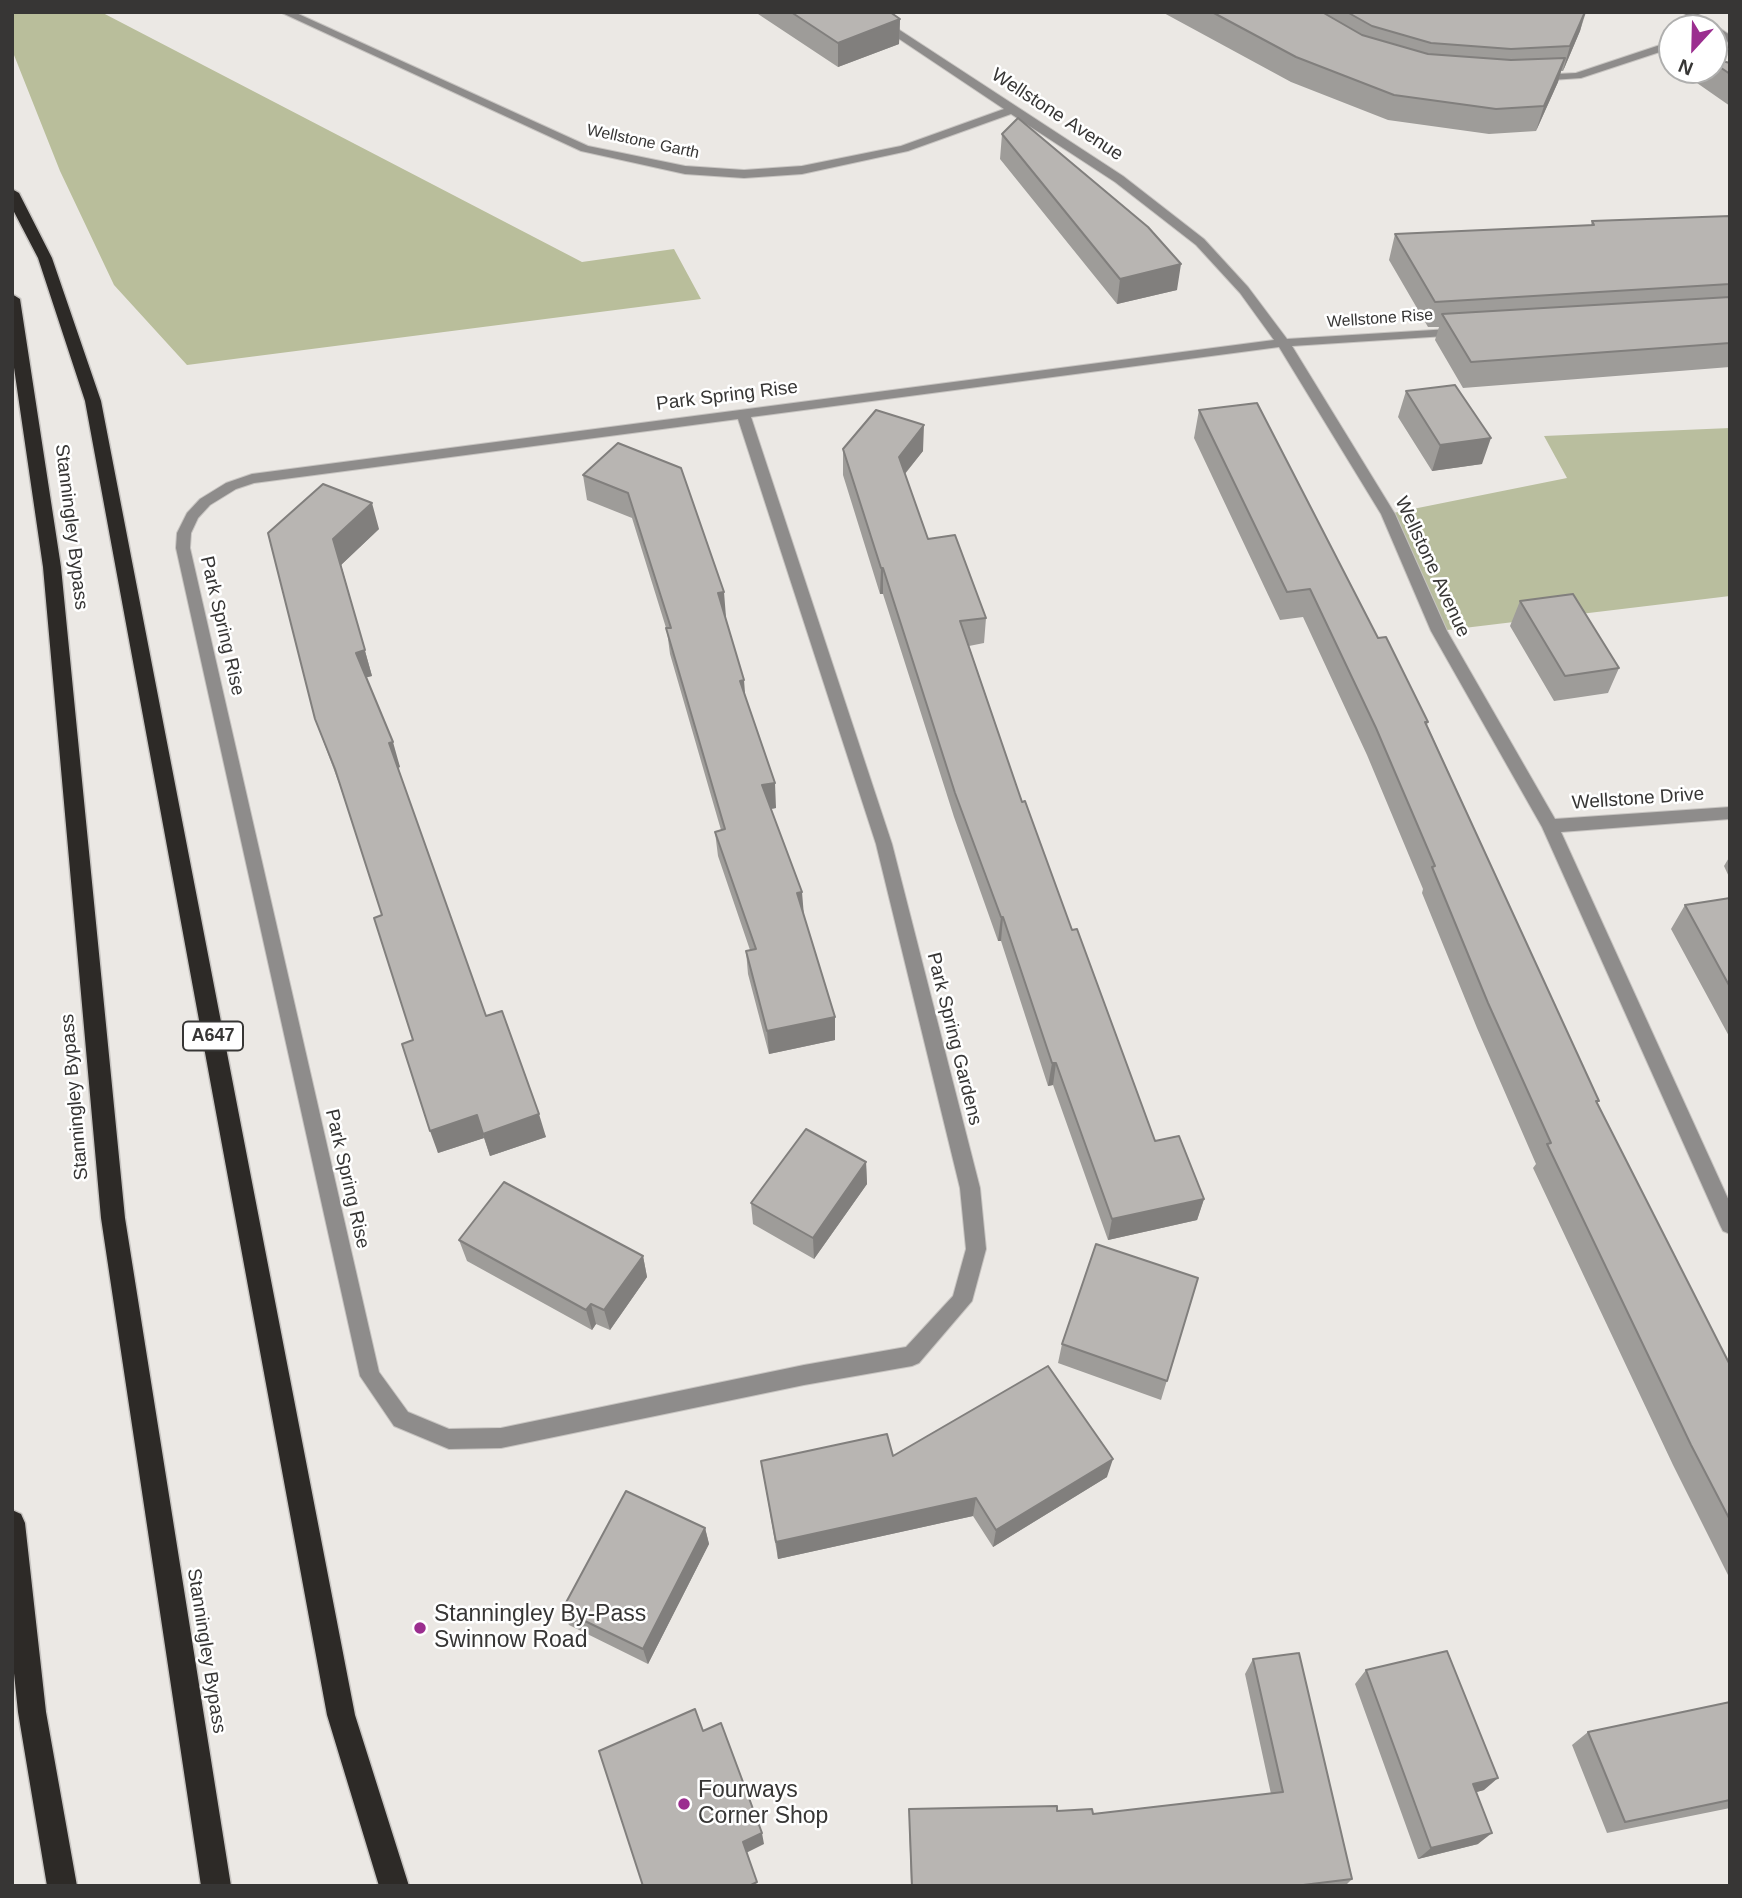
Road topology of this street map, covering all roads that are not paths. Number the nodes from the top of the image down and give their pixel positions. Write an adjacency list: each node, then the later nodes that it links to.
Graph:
1 (285, 12): 5 (street, Wellstone Garth)
2 (864, 12): 5 (street, Wellstone Avenue)
3 (1658, 49): 4 (street)
4 (1528, 78)
5 (1013, 109): 9 (street, Wellstone Avenue)
6 (12, 193): 18 (highway, A647)
7 (12, 299): 17 (highway, Stanningley Bypass)
8 (1476, 331): 9 (street, Wellstone Rise)
9 (1283, 343): 10 (street, Park Spring Rise); 12 (street, Wellstone Avenue)
10 (743, 415): 14 (street, Park Spring Gardens); 14 (street, Park Spring Rise)
11 (1730, 813): 12 (street, Wellstone Drive)
12 (1550, 826): 13 (street, Wellstone Avenue)
13 (1730, 1225)
14 (598, 1417)
15 (12, 1522): 16 (highway)
16 (62, 1886)
17 (216, 1886)
18 (394, 1886)

